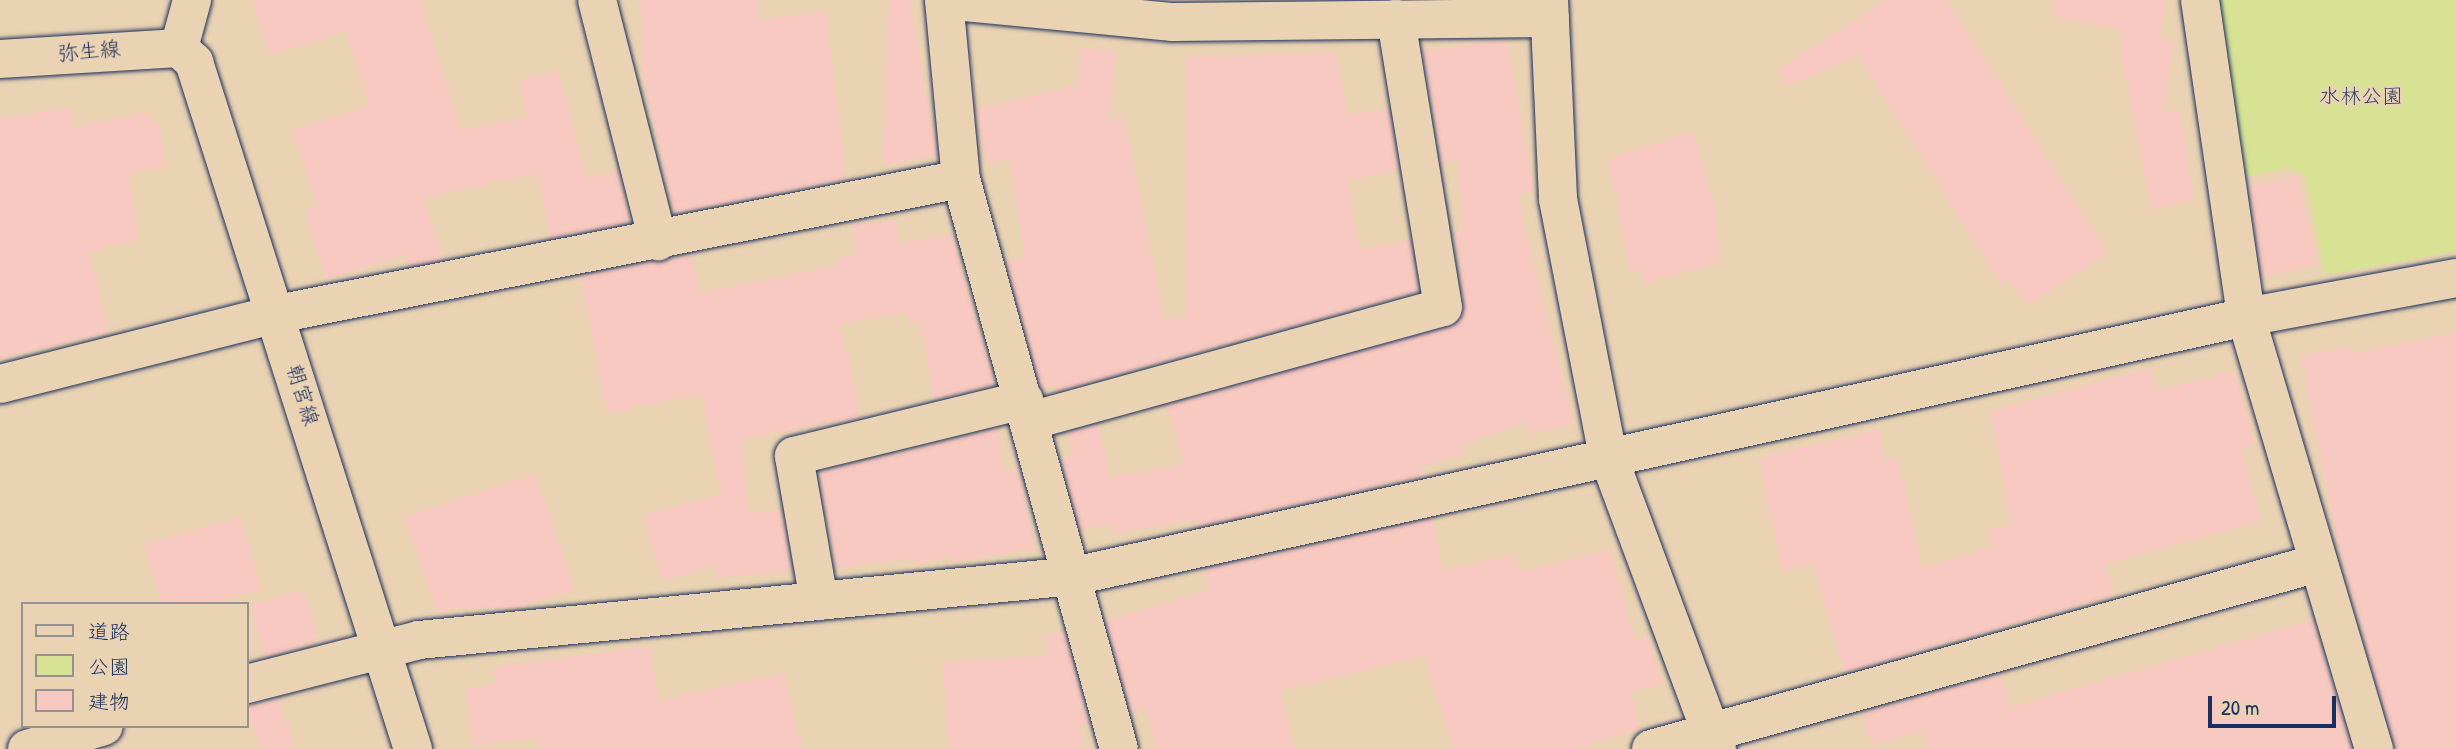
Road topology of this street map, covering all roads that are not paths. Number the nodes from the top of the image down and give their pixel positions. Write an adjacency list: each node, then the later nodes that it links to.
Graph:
1 (192, 0): 7 (street)
2 (597, 0): 10 (street)
3 (944, 0): 6 (street); 9 (street)
4 (2200, 0): 13 (street)
5 (1550, 9): 6 (street); 16 (street)
6 (1396, 19): 15 (street)
7 (179, 48): 8 (street, 弥生線); 12 (street, 朝宮線)
8 (0, 59)
9 (961, 178): 10 (street); 15 (street)
10 (658, 241): 12 (street)
11 (2456, 278): 13 (street)
12 (277, 314): 14 (street); 20 (street, 朝宮線)
13 (2246, 317): 16 (street); 17 (street)
14 (0, 384)
15 (1027, 411): 18 (street); 19 (street)
16 (1608, 456): 18 (street); 23 (street)
17 (2318, 563): 23 (street); 28 (street)
18 (1074, 576): 19 (street); 26 (street)
19 (819, 601): 20 (street)
20 (382, 648): 21 (street); 25 (street, 朝宮線)
21 (248, 684)
22 (97, 728): 24 (street)
23 (1714, 741): 27 (street)
24 (27, 749)
25 (413, 749)
26 (1119, 749)
27 (1651, 749)
28 (2374, 749)

